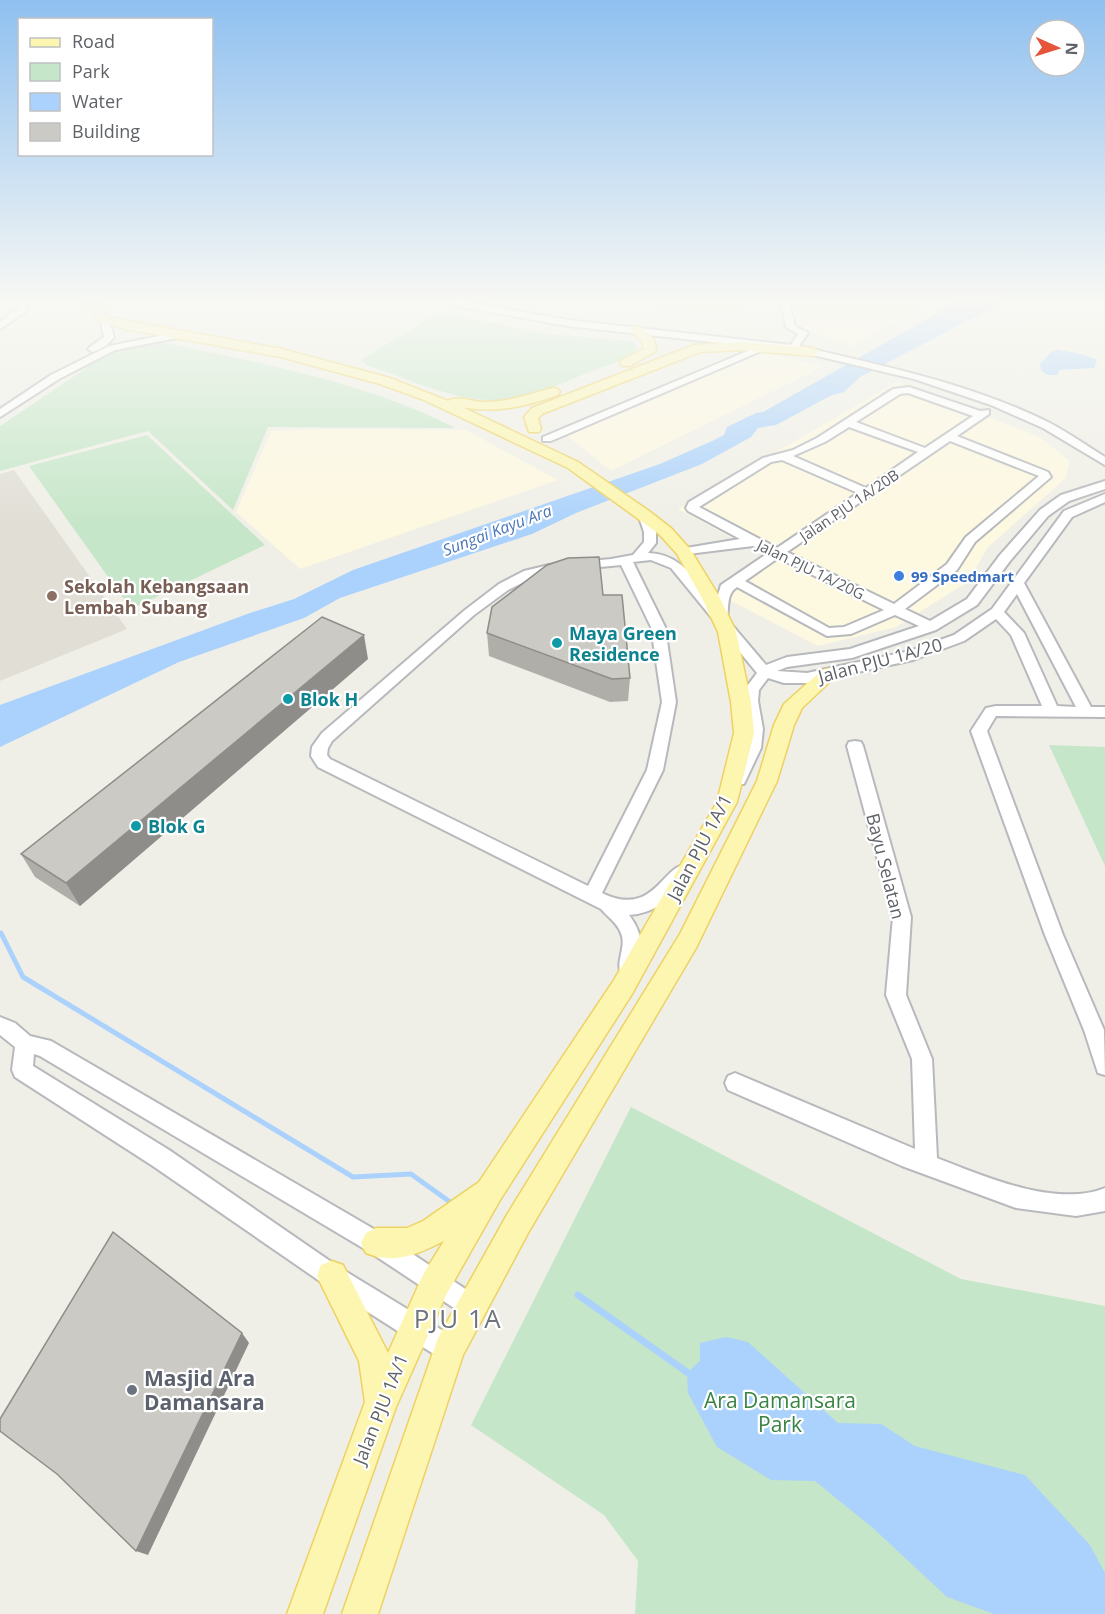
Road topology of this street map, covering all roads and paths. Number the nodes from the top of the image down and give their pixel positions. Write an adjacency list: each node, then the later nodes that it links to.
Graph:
1 (42, 377): 10 (street)
2 (53, 377): 11 (street)
3 (371, 377): 8 (main road, Jalan PJU 1A/1)
4 (589, 377): 8 (main road)
5 (623, 377): 15 (main road)
6 (693, 377): 17 (street)
7 (918, 377): 9 (street)
8 (429, 397): 13 (main road, Jalan PJU 1A/1)
9 (995, 403): 12 (street, Jalan PJU 1A/20B); 18 (street)
10 (0, 405)
11 (0, 414)
12 (981, 416): 14 (street); 16 (street, Jalan PJU 1A/20B)
13 (476, 419): 15 (main road); 23 (main road, Jalan PJU 1A/1)
14 (847, 422): 19 (street); 21 (street)
15 (534, 429): 17 (main road)
16 (950, 437): 19 (street, Jalan PJU 1A/20B); 29 (street)
17 (547, 439): 23 (main road)
18 (1080, 446): 20 (street); 22 (street)
19 (927, 452): 25 (street, Jalan PJU 1A/20B)
20 (1105, 453)
21 (783, 456): 25 (street); 31 (street, Jalan PJU 1A/20G)
22 (1105, 462)
23 (575, 466): 30 (main road, Jalan PJU 1A/1)
24 (1105, 485): 29 (street, Jalan PJU 1A/20)
25 (868, 493): 33 (street, Jalan PJU 1A/20B)
26 (1105, 498): 27 (street, Jalan PJU 1A/20)
27 (1087, 505): 28 (street); 36 (street, Jalan PJU 1A/20)
28 (1105, 505)
29 (1030, 507): 37 (street); 40 (street, Jalan PJU 1A/20)
30 (644, 514): 32 (main road, Jalan PJU 1A/1); 34 (street)
31 (755, 542): 32 (street); 33 (street, Jalan PJU 1A/20G)
32 (684, 552): 39 (main road, Jalan PJU 1A/1)
33 (778, 552): 35 (street, Jalan PJU 1A/20B); 37 (street, Jalan PJU 1A/20G)
34 (632, 558): 39 (street); 49 (street); 49 (street)
35 (736, 581): 37 (street); 39 (street, Jalan PJU 1A/20B)
36 (1017, 582): 38 (street, Jalan PJU 1A/20); 44 (street)
37 (895, 610): 40 (street, Jalan PJU 1A/20G)
38 (997, 612): 42 (street, Jalan PJU 1A/20); 43 (street)
39 (724, 625): 41 (street); 47 (main road, Jalan PJU 1A/1)
40 (931, 627): 41 (street, Jalan PJU 1A/20)
41 (765, 672): 42 (street, Jalan PJU 1A/20); 47 (street)
42 (828, 675): 61 (main road, Jalan PJU 1A/1)
43 (1052, 712): 44 (street); 53 (street)
44 (1086, 712): 45 (street)
45 (1105, 712)
46 (855, 746): 55 (street, Bayu Selatan)
47 (727, 801): 48 (main road, Jalan PJU 1A/1)
48 (693, 860): 49 (street); 50 (main road, Jalan PJU 1A/1)
49 (599, 899): 50 (street)
50 (623, 987): 56 (main road, Jalan PJU 1A/1)
51 (0, 1026): 52 (street)
52 (25, 1044): 58 (street); 59 (street)
53 (1105, 1066)
54 (735, 1083): 55 (street)
55 (926, 1164): 57 (street)
56 (490, 1190): 58 (main road); 60 (main road, Jalan PJU 1A/1)
57 (1105, 1199)
58 (376, 1244): 60 (street)
59 (332, 1276): 62 (street); 64 (main road)
60 (435, 1284): 61 (street); 62 (main road, Jalan PJU 1A/1)
61 (471, 1306): 63 (main road, Jalan PJU 1A/1)
62 (413, 1328): 63 (street); 64 (main road, Jalan PJU 1A/1)
63 (449, 1349): 66 (main road, Jalan PJU 1A/1)
64 (381, 1403): 65 (main road, Jalan PJU 1A/1)
65 (305, 1614)
66 (360, 1614)

